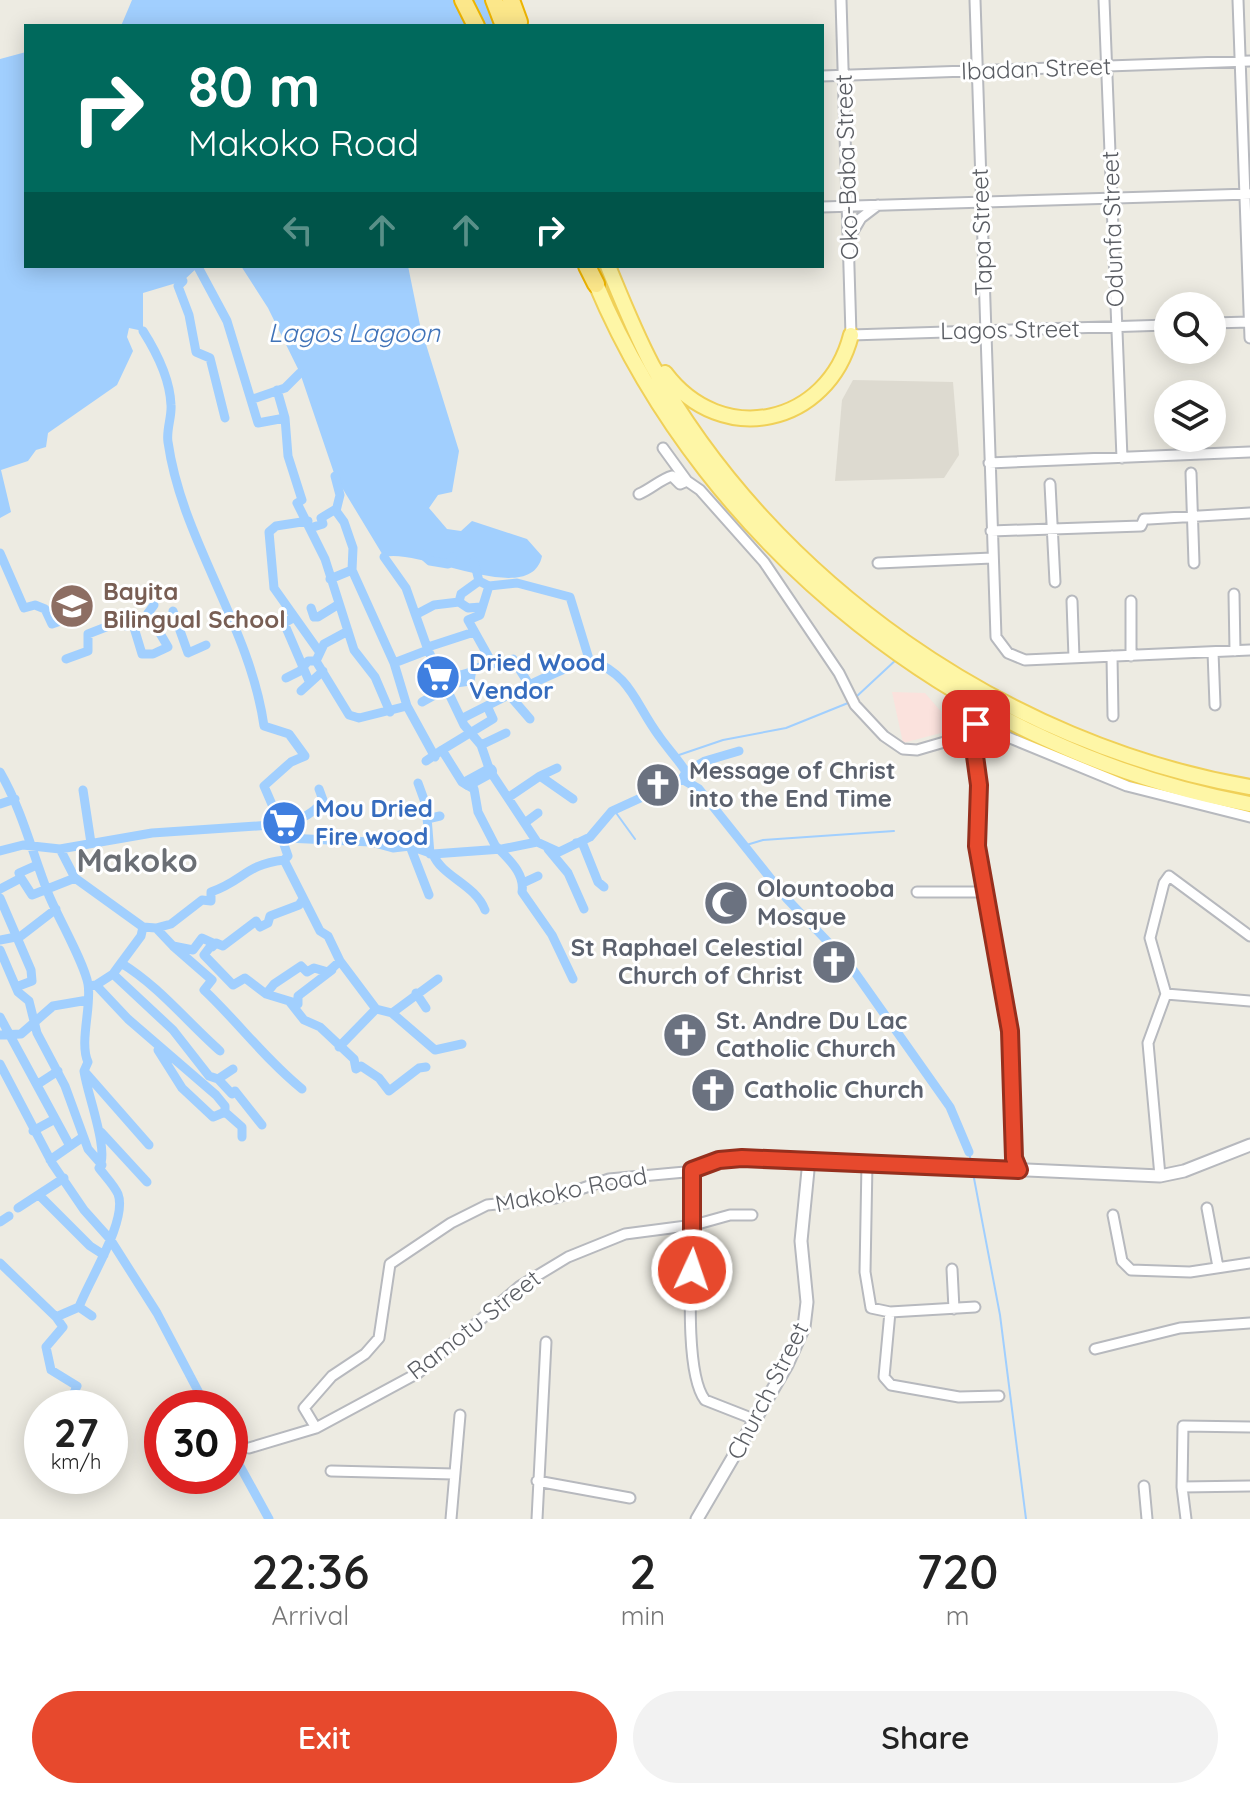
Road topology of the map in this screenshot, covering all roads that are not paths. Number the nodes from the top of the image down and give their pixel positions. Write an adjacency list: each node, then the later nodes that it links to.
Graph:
1 (463, 0): 8 (highway)
2 (494, 0): 9 (highway)
3 (513, 0): 10 (highway)
4 (841, 0): 15 (street, Oko-Baba Street)
5 (975, 0): 13 (street, Tapa Street)
6 (1104, 0): 12 (street, Odunfa Street)
7 (1238, 0): 11 (street)
8 (475, 24)
9 (514, 24)
10 (515, 24)
11 (1245, 61): 12 (street, Ibadan Street); 16 (street)
12 (1106, 68): 13 (street, Ibadan Street); 17 (street, Odunfa Street)
13 (979, 70): 15 (street, Ibadan Street); 18 (street, Tapa Street)
14 (824, 76): 15 (street, Ibadan Street)
15 (844, 76): 21 (street, Oko-Baba Street)
16 (1246, 194): 17 (street); 23 (street)
17 (1113, 199): 18 (street); 30 (street, Odunfa Street)
18 (980, 204): 19 (street); 31 (street, Tapa Street)
19 (878, 205): 21 (street); 22 (street)
20 (824, 207): 21 (street)
21 (849, 207): 22 (street, Oko-Baba Street)
22 (849, 238): 32 (street, Oko-Baba Street)
23 (1248, 267): 27 (street)
24 (589, 268): 26 (highway)
25 (609, 268): 34 (main road)
26 (596, 284): 54 (main road)
27 (1250, 322): 28 (street); 33 (street)
28 (1226, 323)
29 (1154, 326): 30 (street, Lagos Street)
30 (1115, 327): 31 (street, Lagos Street); 37 (street, Odunfa Street)
31 (985, 330): 32 (street, Lagos Street); 38 (street, Tapa Street)
32 (851, 335): 34 (main road)
33 (1250, 338)
34 (639, 340): 54 (main road)
35 (663, 448): 40 (street)
36 (1250, 452): 37 (street)
37 (1122, 458): 38 (street)
38 (989, 463): 46 (street, Tapa Street)
39 (1191, 473): 44 (street)
40 (687, 481): 42 (street); 64 (street)
41 (1050, 484): 45 (street)
42 (639, 494)
43 (1250, 513): 44 (street)
44 (1192, 517): 45 (street); 49 (street)
45 (1052, 530): 46 (street); 50 (street)
46 (991, 531): 47 (street, Tapa Street)
47 (992, 558): 48 (street); 60 (street, Tapa Street)
48 (878, 563)
49 (1194, 563)
50 (1055, 582)
51 (1234, 594): 56 (street)
52 (1072, 601): 60 (street)
53 (1131, 601): 59 (street)
54 (874, 628): 61 (main road)
55 (1250, 650): 56 (street)
56 (1235, 651): 57 (street)
57 (1213, 652): 59 (street); 62 (street)
58 (1112, 656): 59 (street); 60 (street); 63 (street)
59 (1131, 656)
60 (1074, 658)
61 (936, 672): 65 (main road); 66 (main road)
62 (1215, 705)
63 (1113, 716)
64 (972, 734): 67 (street); 69 (street)
65 (1250, 787)
66 (1250, 804)
67 (1250, 817)
68 (917, 892): 69 (street)
69 (984, 892): 77 (street)
70 (1250, 936): 71 (street)
71 (1166, 994): 72 (street); 78 (street)
72 (1250, 1001)
73 (1250, 1145): 78 (street, Makoko Road)
74 (809, 1160): 75 (street, Makoko Road); 76 (street, Makoko Road); 94 (street, Church Street)
75 (867, 1163): 77 (street, Makoko Road); 88 (street)
76 (692, 1170): 82 (street); 96 (street, Makoko Road)
77 (1019, 1170): 78 (street, Makoko Road)
78 (1160, 1176)
79 (1207, 1208): 84 (street)
80 (752, 1215): 82 (street, Ramotu Street)
81 (1113, 1215): 84 (street)
82 (694, 1225): 94 (street); 96 (street, Ramotu Street)
83 (1250, 1263): 84 (street)
84 (1218, 1267)
85 (952, 1269): 87 (street)
86 (975, 1307): 87 (street)
87 (954, 1309): 88 (street)
88 (890, 1312): 92 (street)
89 (1250, 1323): 91 (street)
90 (546, 1342): 100 (street)
91 (1095, 1349)
92 (999, 1396)
93 (460, 1415): 99 (street)
94 (756, 1420): 107 (street, Church Street)
95 (1250, 1427): 103 (street)
96 (316, 1428): 97 (street, Ramotu Street)
97 (249, 1448)
98 (331, 1471): 99 (street)
99 (454, 1474): 105 (street)
100 (537, 1481): 104 (street); 106 (street)
101 (1144, 1486): 108 (street)
102 (1250, 1486): 103 (street)
103 (1182, 1487): 109 (street)
104 (630, 1498)
105 (451, 1519)
106 (537, 1519)
107 (697, 1519)
108 (1147, 1519)
109 (1186, 1519)

